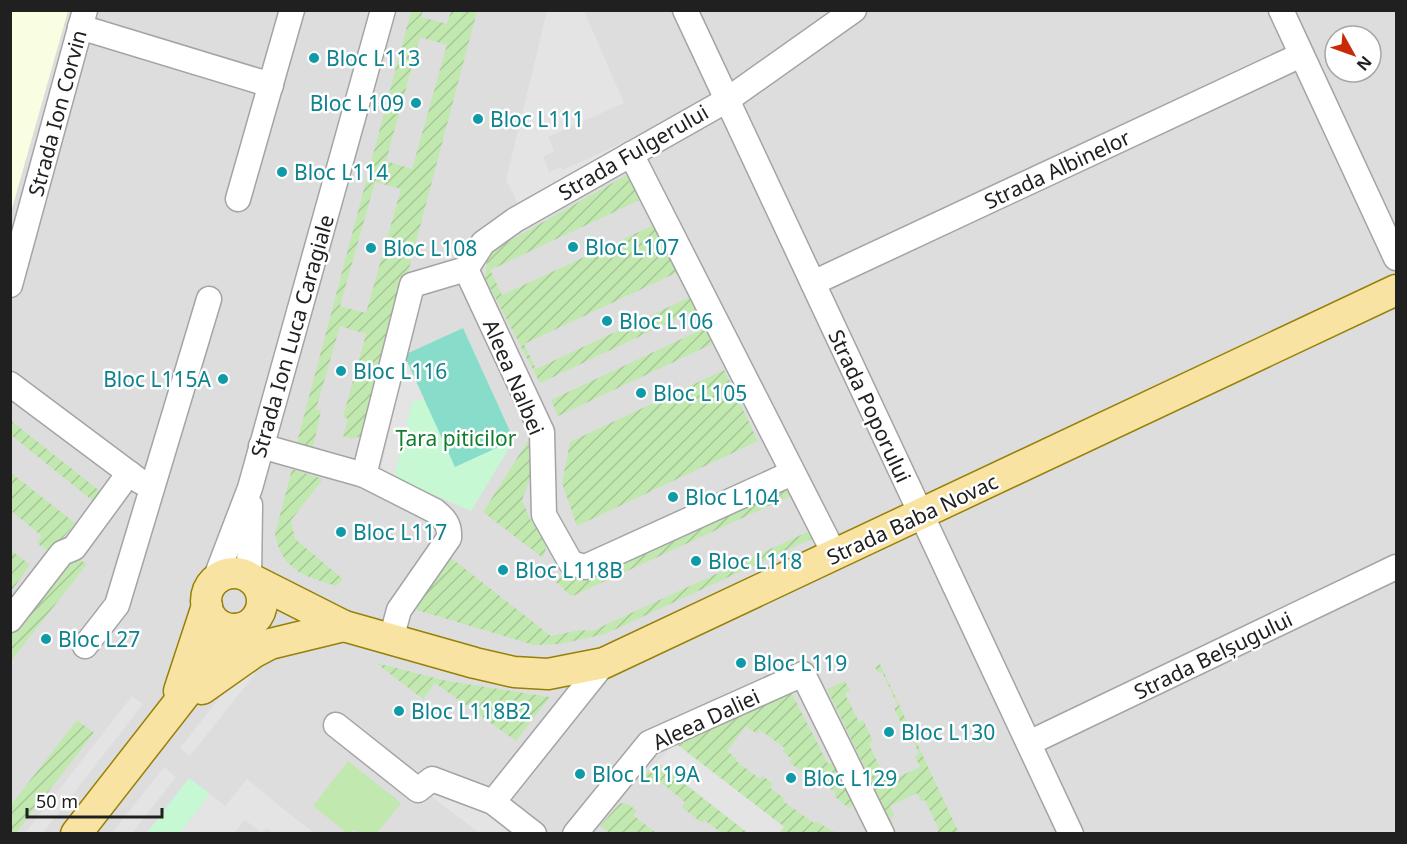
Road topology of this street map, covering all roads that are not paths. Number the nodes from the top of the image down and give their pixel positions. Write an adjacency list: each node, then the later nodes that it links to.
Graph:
1 (292, 10): 8 (street)
2 (383, 10): 19 (street, Strada Ion Luca Caragiale)
3 (685, 10): 9 (street, Strada Poporului)
4 (854, 10): 9 (street, Strada Fulgerului)
5 (1281, 10): 7 (street)
6 (83, 19): 8 (street); 15 (street, Strada Ion Corvin)
7 (1301, 55): 12 (street); 14 (street, Strada Albinelor)
8 (271, 85): 11 (street)
9 (727, 100): 10 (street, Strada Fulgerului); 14 (street, Strada Poporului)
10 (631, 154): 13 (street, Strada Fulgerului); 21 (street)
11 (238, 199)
12 (1396, 258)
13 (466, 269): 21 (street, Aleea Nalbei); 22 (street)
14 (813, 283): 25 (street, Strada Poporului)
15 (10, 285)
16 (1396, 290): 25 (main road, Strada Baba Novac)
17 (209, 299): 24 (street)
18 (10, 384): 20 (street)
19 (261, 446): 22 (street); 23 (street, Strada Ion Luca Caragiale)
20 (129, 473): 24 (street); 30 (street)
21 (792, 473): 26 (street)
22 (364, 475): 33 (street)
23 (250, 488): 28 (street, Strada Ion Luca Caragiale); 29 (street, Strada Ion Luca Caragiale)
24 (153, 490): 34 (street)
25 (921, 514): 26 (main road, Strada Baba Novac); 38 (street, Strada Poporului)
26 (835, 555): 35 (main road, Strada Baba Novac)
27 (1396, 567): 38 (street, Strada Belșugului)
28 (251, 579): 29 (main road); 31 (main road, Strada Baba Novac); 32 (main road)
29 (211, 594): 32 (main road); 36 (main road, Strada Ion Luca Caragiale)
30 (10, 620)
31 (344, 626): 32 (main road, Strada Baba Novac); 33 (main road, Strada Baba Novac); 36 (main road)
32 (238, 628): 36 (main road, Strada Ion Luca Caragiale)
33 (391, 639): 35 (main road, Strada Baba Novac)
34 (85, 646)
35 (604, 663): 39 (street)
36 (172, 713): 40 (main road, Strada Ion Luca Caragiale)
37 (336, 725): 39 (street)
38 (1029, 743): 44 (street, Strada Poporului)
39 (493, 802): 41 (street)
40 (76, 834)
41 (534, 834)
42 (575, 834): 43 (street, Aleea Daliei)
43 (882, 834)
44 (1071, 834)

